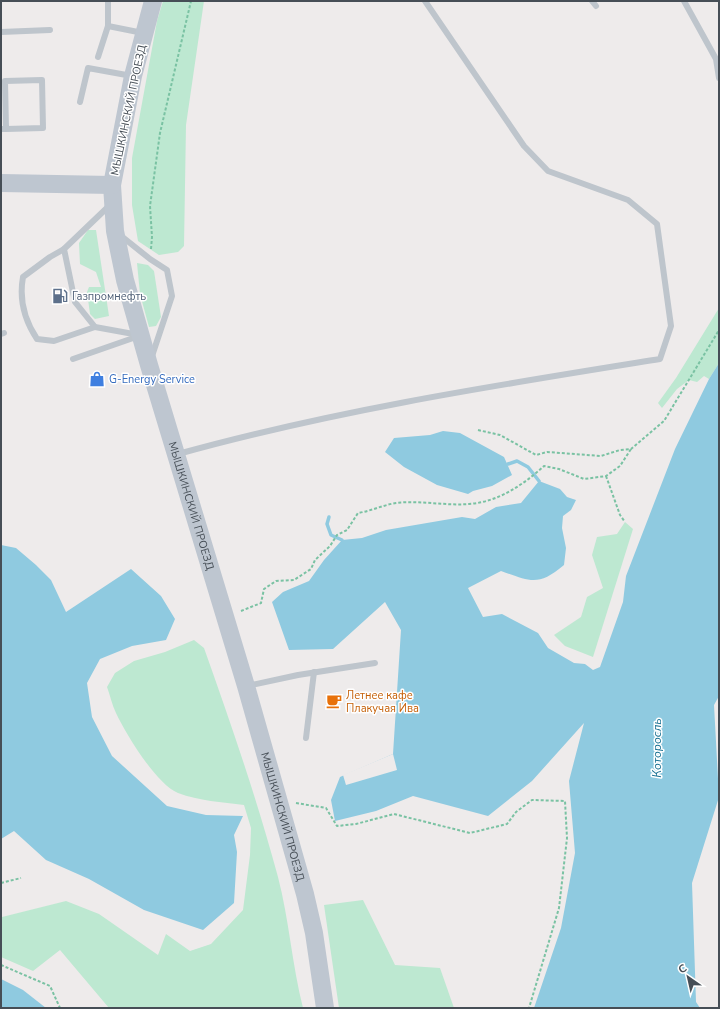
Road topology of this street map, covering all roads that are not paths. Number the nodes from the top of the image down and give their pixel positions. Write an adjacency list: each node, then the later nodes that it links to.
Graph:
1 (108, 1): 5 (lane)
2 (153, 1): 8 (main road, МЫШКИНСКИЙ ПРОЕЗД)
3 (425, 1): 22 (lane)
4 (684, 1): 11 (lane)
5 (108, 26): 8 (lane); 9 (lane)
6 (50, 30): 7 (lane)
7 (1, 32)
8 (144, 34): 10 (main road, МЫШКИНСКИЙ ПРОЕЗД)
9 (98, 57)
10 (133, 76): 12 (lane); 15 (main road, МЫШКИНСКИЙ ПРОЕЗД)
11 (719, 78)
12 (80, 102)
13 (3, 129): 13 (lane)
14 (1, 183): 15 (main road)
15 (112, 194): 16 (main road, МЫШКИНСКИЙ ПРОЕЗД); 17 (lane)
16 (115, 231): 19 (main road, МЫШКИНСКИЙ ПРОЕЗД); 21 (lane)
17 (64, 249): 18 (lane); 18 (lane)
18 (95, 328): 19 (lane)
19 (140, 335): 20 (lane); 21 (main road, МЫШКИНСКИЙ ПРОЕЗД)
20 (73, 359)
21 (149, 365): 22 (main road, МЫШКИНСКИЙ ПРОЕЗД)
22 (175, 454): 25 (main road, МЫШКИНСКИЙ ПРОЕЗД)
23 (375, 663): 24 (lane)
24 (314, 672): 25 (lane); 26 (lane)
25 (246, 686): 27 (main road, МЫШКИНСКИЙ ПРОЕЗД)
26 (306, 738)
27 (325, 1008)

